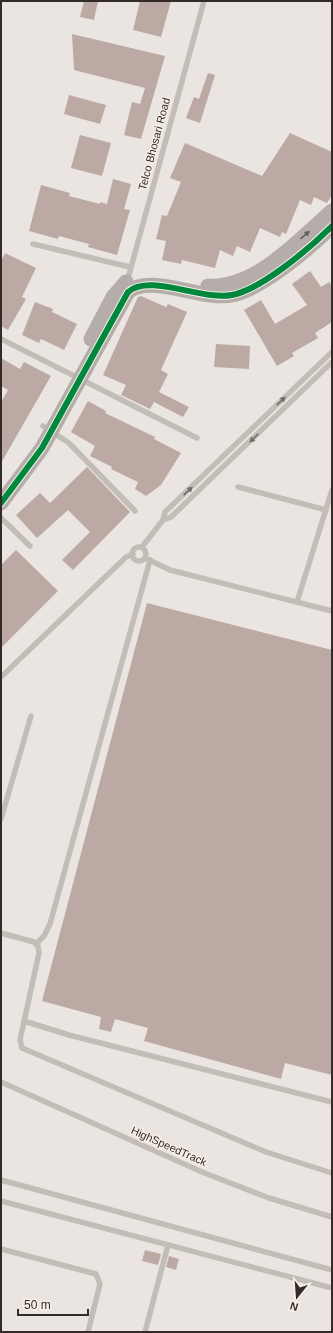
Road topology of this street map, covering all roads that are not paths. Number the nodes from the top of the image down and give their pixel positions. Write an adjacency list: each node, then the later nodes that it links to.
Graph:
1 (204, 1): 5 (lane, Telco Bhosari Road)
2 (332, 211): 5 (street, one-way to 2)
3 (332, 226): 5 (street)
4 (34, 244): 5 (lane)
5 (128, 280): 9 (street)
6 (1, 339): 9 (lane)
7 (332, 352): 19 (lane, one-way to 7)
8 (332, 362): 19 (lane, one-way to 19)
9 (76, 378): 10 (street); 11 (lane)
10 (48, 428): 12 (street); 15 (street); 17 (lane)
11 (197, 438)
12 (1, 487)
13 (238, 487): 16 (lane)
14 (332, 490): 16 (lane)
15 (1, 502)
16 (326, 510): 24 (lane)
17 (135, 511)
18 (1, 518): 20 (lane)
19 (163, 520): 21 (lane)
20 (30, 546)
21 (142, 547): 22 (lane); 23 (lane)
22 (133, 554): 23 (lane); 26 (lane)
23 (147, 559): 24 (lane); 30 (lane)
24 (297, 602): 25 (lane)
25 (332, 611)
26 (1, 677)
27 (31, 716): 28 (lane)
28 (1, 819)
29 (1, 933): 30 (lane)
30 (36, 944): 31 (lane)
31 (24, 1021): 33 (lane); 34 (lane)
32 (1, 1082): 37 (lane, HighSpeedTrack)
33 (332, 1102)
34 (332, 1173)
35 (1, 1180): 40 (lane)
36 (1, 1201): 38 (lane)
37 (332, 1217)
38 (168, 1245): 41 (lane); 43 (lane)
39 (1, 1250): 42 (lane)
40 (332, 1270)
41 (332, 1288)
42 (88, 1332)
43 (145, 1332)

